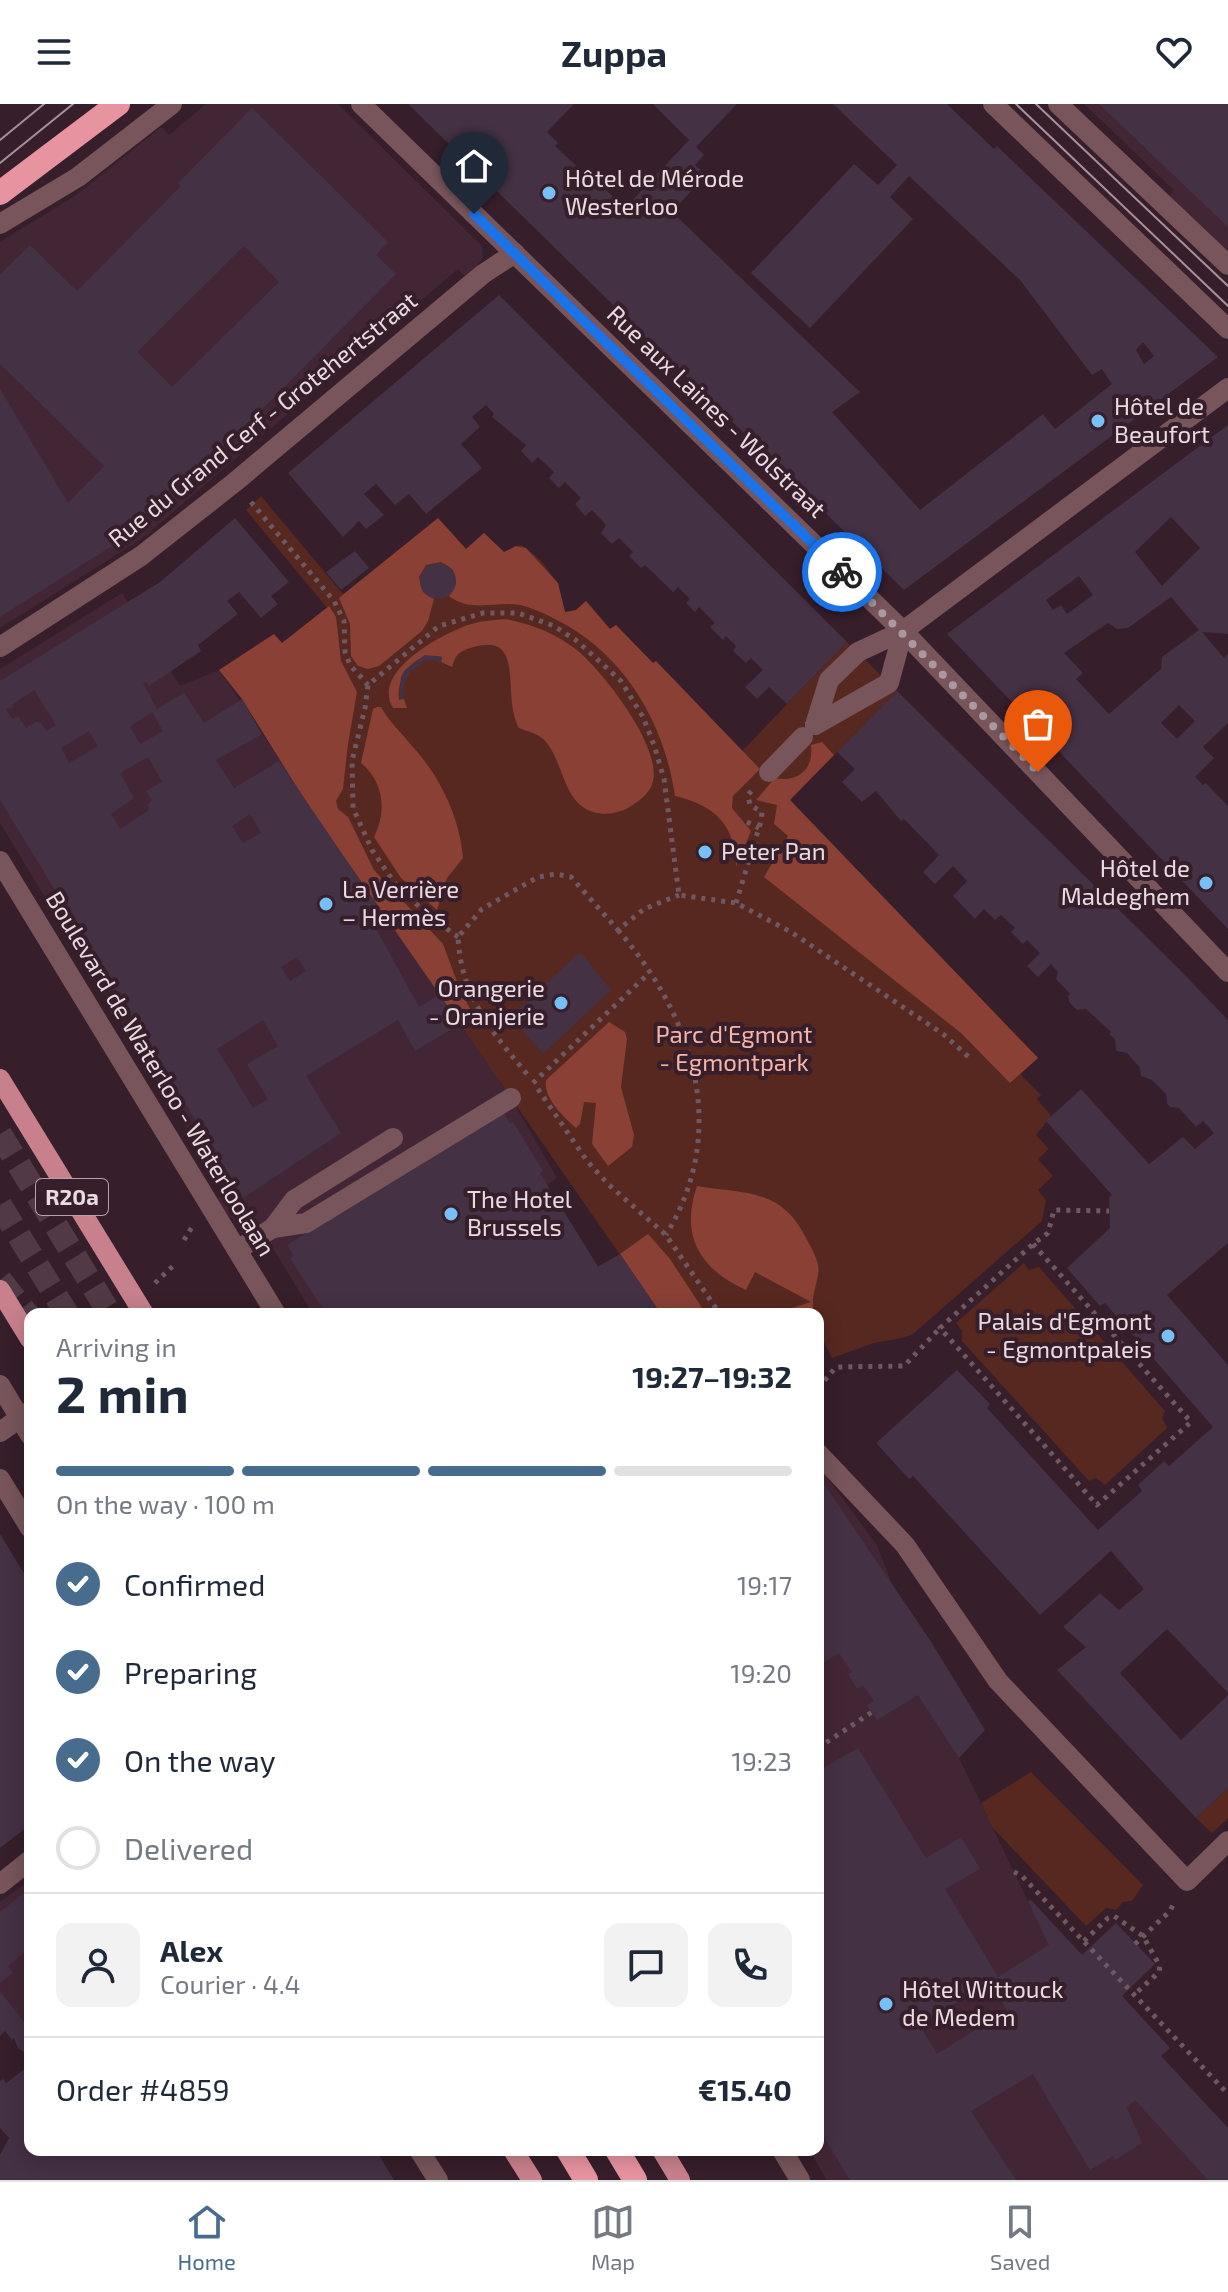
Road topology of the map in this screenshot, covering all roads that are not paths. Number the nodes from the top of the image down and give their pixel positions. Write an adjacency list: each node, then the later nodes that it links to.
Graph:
1 (118, 104): 6 (highway)
2 (172, 104): 7 (street)
3 (361, 104): 8 (street, Rue aux Laines - Wolstraat)
4 (993, 104): 10 (street)
5 (1058, 104): 9 (street)
6 (0, 193)
7 (0, 224)
8 (515, 253): 12 (street, Rue aux Laines - Wolstraat); 13 (street, Rue du Grand Cerf - Grotehertstraat)
9 (1228, 265)
10 (1228, 329)
11 (1228, 388): 12 (street)
12 (903, 631): 12 (street); 17 (street, Rue aux Laines - Wolstraat)
13 (0, 647)
14 (803, 737): 15 (street)
15 (763, 777)
16 (0, 861): 22 (street, Boulevard de Waterloo - Waterloolaan)
17 (1228, 972)
18 (0, 1079): 24 (main road, R20a)
19 (511, 1098): 21 (street)
20 (393, 1138): 21 (street)
21 (273, 1228): 22 (street)
22 (237, 1250): 25 (street, Boulevard de Waterloo - Waterloolaan)
23 (0, 1290): 26 (main road)
24 (140, 1308)
25 (272, 1308)
26 (24, 1329)
27 (0, 1385): 28 (street)
28 (24, 1417)
29 (24, 1422): 30 (street)
30 (0, 1432)
31 (824, 1459): 34 (street)
32 (0, 1479): 33 (street)
33 (24, 1518)
34 (1228, 1841)
35 (24, 1865): 36 (street)
36 (0, 1884)
37 (423, 2156): 44 (street)
38 (517, 2156): 45 (main road)
39 (572, 2156): 46 (highway)
40 (621, 2156): 47 (highway)
41 (629, 2156): 47 (main road)
42 (666, 2156): 48 (main road)
43 (786, 2156): 49 (street)
44 (438, 2180)
45 (532, 2180)
46 (586, 2180)
47 (637, 2180)
48 (680, 2180)
49 (800, 2180)

